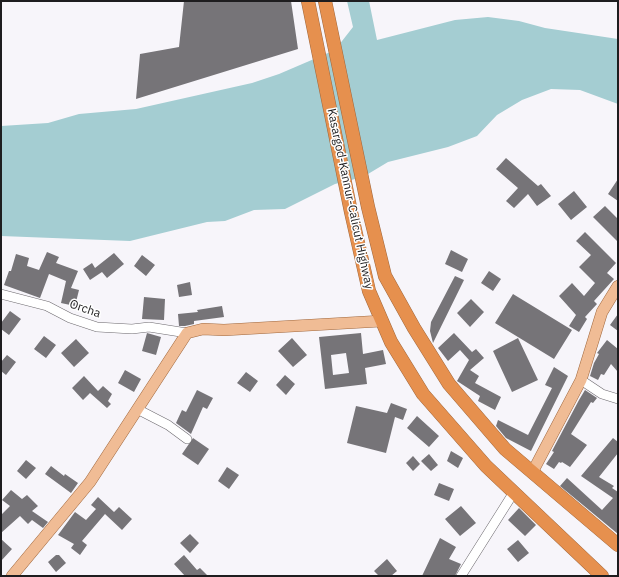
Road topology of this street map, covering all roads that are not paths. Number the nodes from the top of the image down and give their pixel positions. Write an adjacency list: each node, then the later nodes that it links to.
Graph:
1 (308, 1): 5 (highway, Kasargod-Kannur-Calicut Highway)
2 (325, 1): 11 (highway, Kasargod-Kannur-Calicut Highway)
3 (618, 286): 7 (main road)
4 (1, 294): 6 (street, Orcha)
5 (382, 321): 6 (main road); 12 (highway, Kasargod-Kannur-Calicut Highway)
6 (188, 333): 9 (main road)
7 (581, 380): 8 (street); 11 (main road)
8 (618, 399)
9 (137, 409): 10 (street); 14 (main road)
10 (187, 439)
11 (533, 472): 13 (highway, Kasargod-Kannur-Calicut Highway)
12 (514, 492): 15 (street); 16 (highway, Kasargod-Kannur-Calicut Highway)
13 (618, 545)
14 (12, 576)
15 (461, 576)
16 (602, 576)

